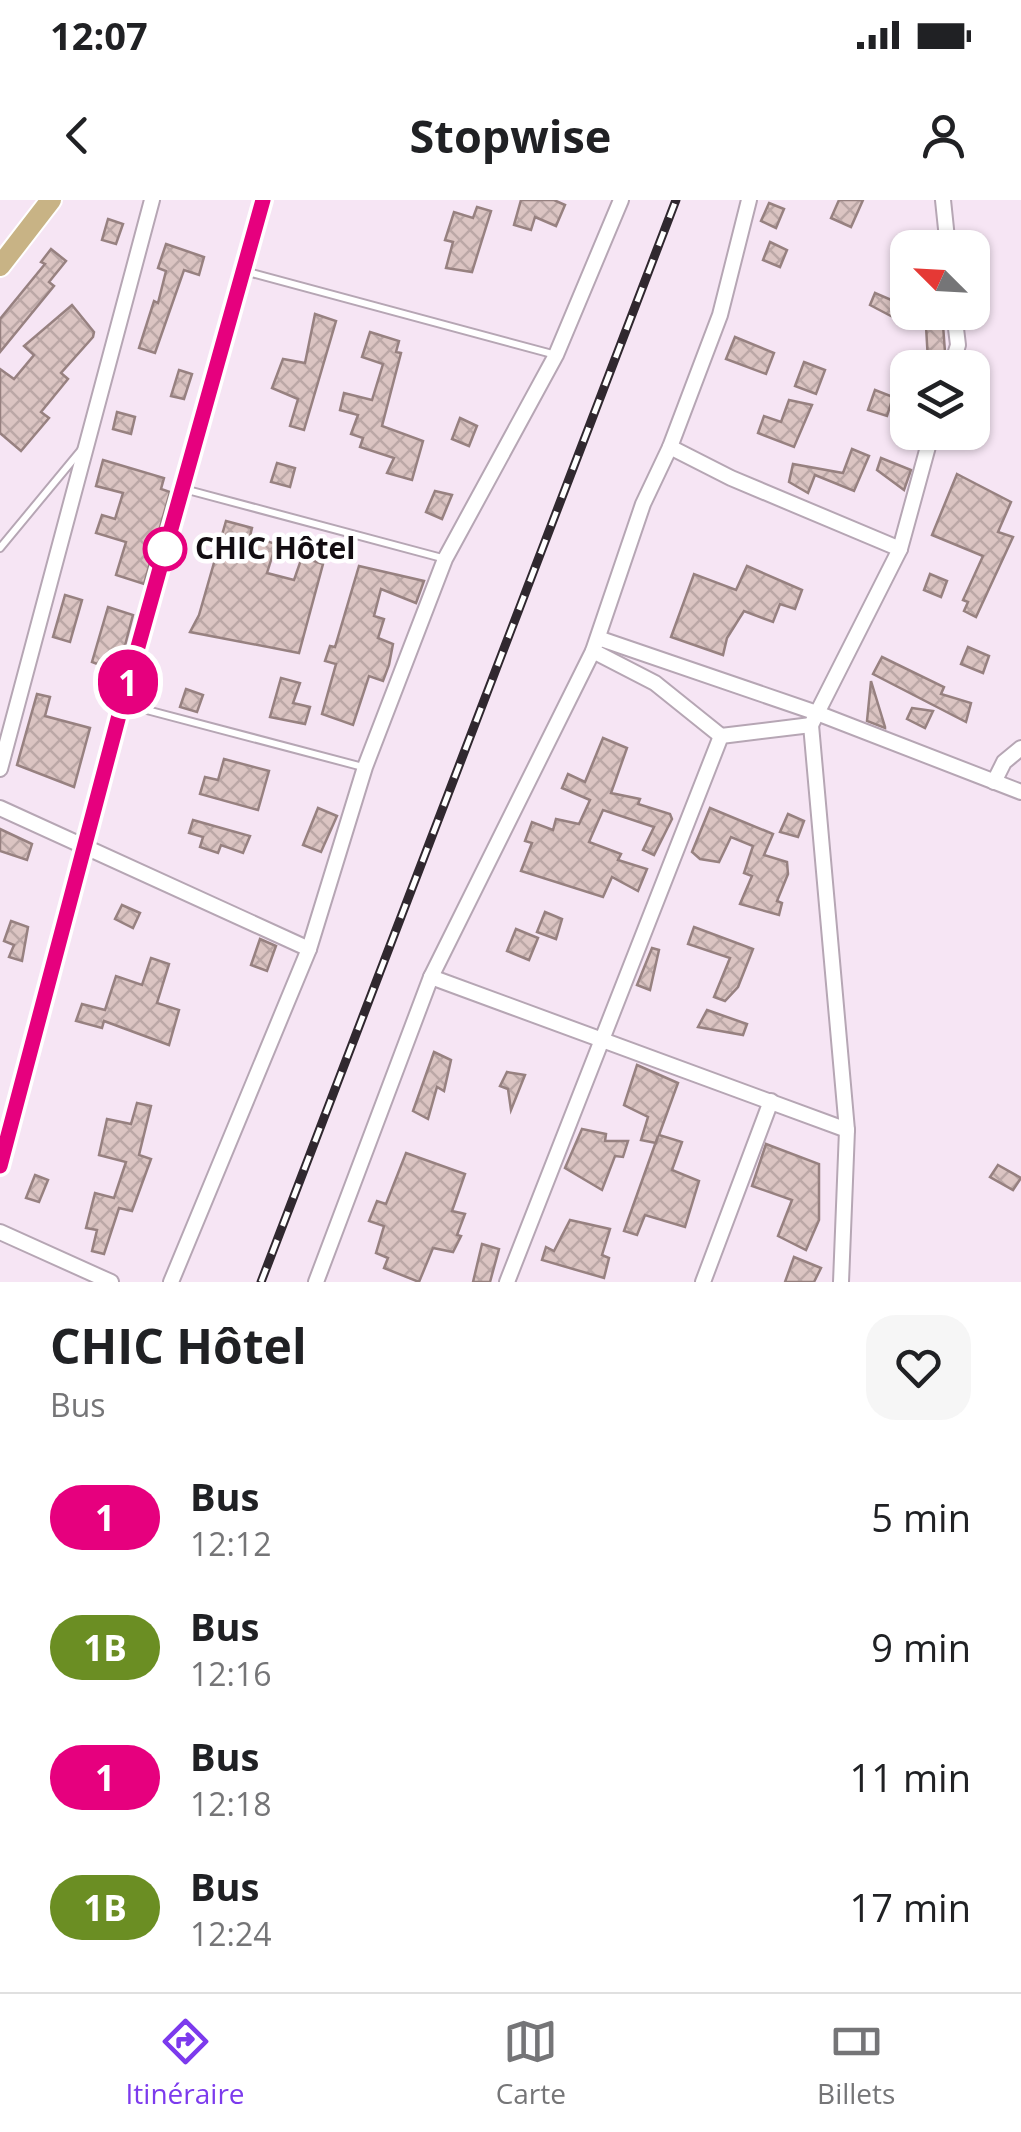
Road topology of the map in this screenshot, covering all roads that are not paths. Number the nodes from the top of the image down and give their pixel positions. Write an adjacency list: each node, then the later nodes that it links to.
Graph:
1 (51, 200): 8 (main road)
2 (152, 200): 11 (street)
3 (263, 200): 9 (street)
4 (620, 200): 10 (street)
5 (749, 200): 12 (street)
6 (943, 200): 7 (street)
7 (946, 230)
8 (0, 266)
9 (243, 271): 10 (lane); 14 (street)
10 (556, 355): 17 (street)
11 (87, 442): 15 (lane); 24 (street)
12 (670, 448): 16 (street); 18 (street)
13 (927, 450): 16 (street)
14 (182, 489): 17 (lane); 19 (street)
15 (0, 548)
16 (900, 549): 20 (street)
17 (445, 558): 23 (street)
18 (595, 645): 20 (street); 21 (street); 30 (street)
19 (122, 704): 23 (lane); 28 (street)
20 (814, 719): 21 (street); 25 (street); 33 (street)
21 (721, 736): 31 (street)
22 (1021, 748): 25 (street)
23 (365, 767): 29 (street)
24 (0, 769)
25 (994, 782): 26 (street)
26 (1021, 792)
27 (0, 808): 28 (street)
28 (86, 846): 29 (street); 34 (street)
29 (309, 950): 37 (street)
30 (430, 977): 31 (street); 38 (street)
31 (605, 1040): 32 (street); 39 (street)
32 (770, 1101): 33 (street); 40 (street)
33 (847, 1130): 41 (street)
34 (0, 1167)
35 (0, 1232): 36 (street)
36 (111, 1282)
37 (171, 1282)
38 (316, 1282)
39 (507, 1282)
40 (703, 1282)
41 (841, 1282)

